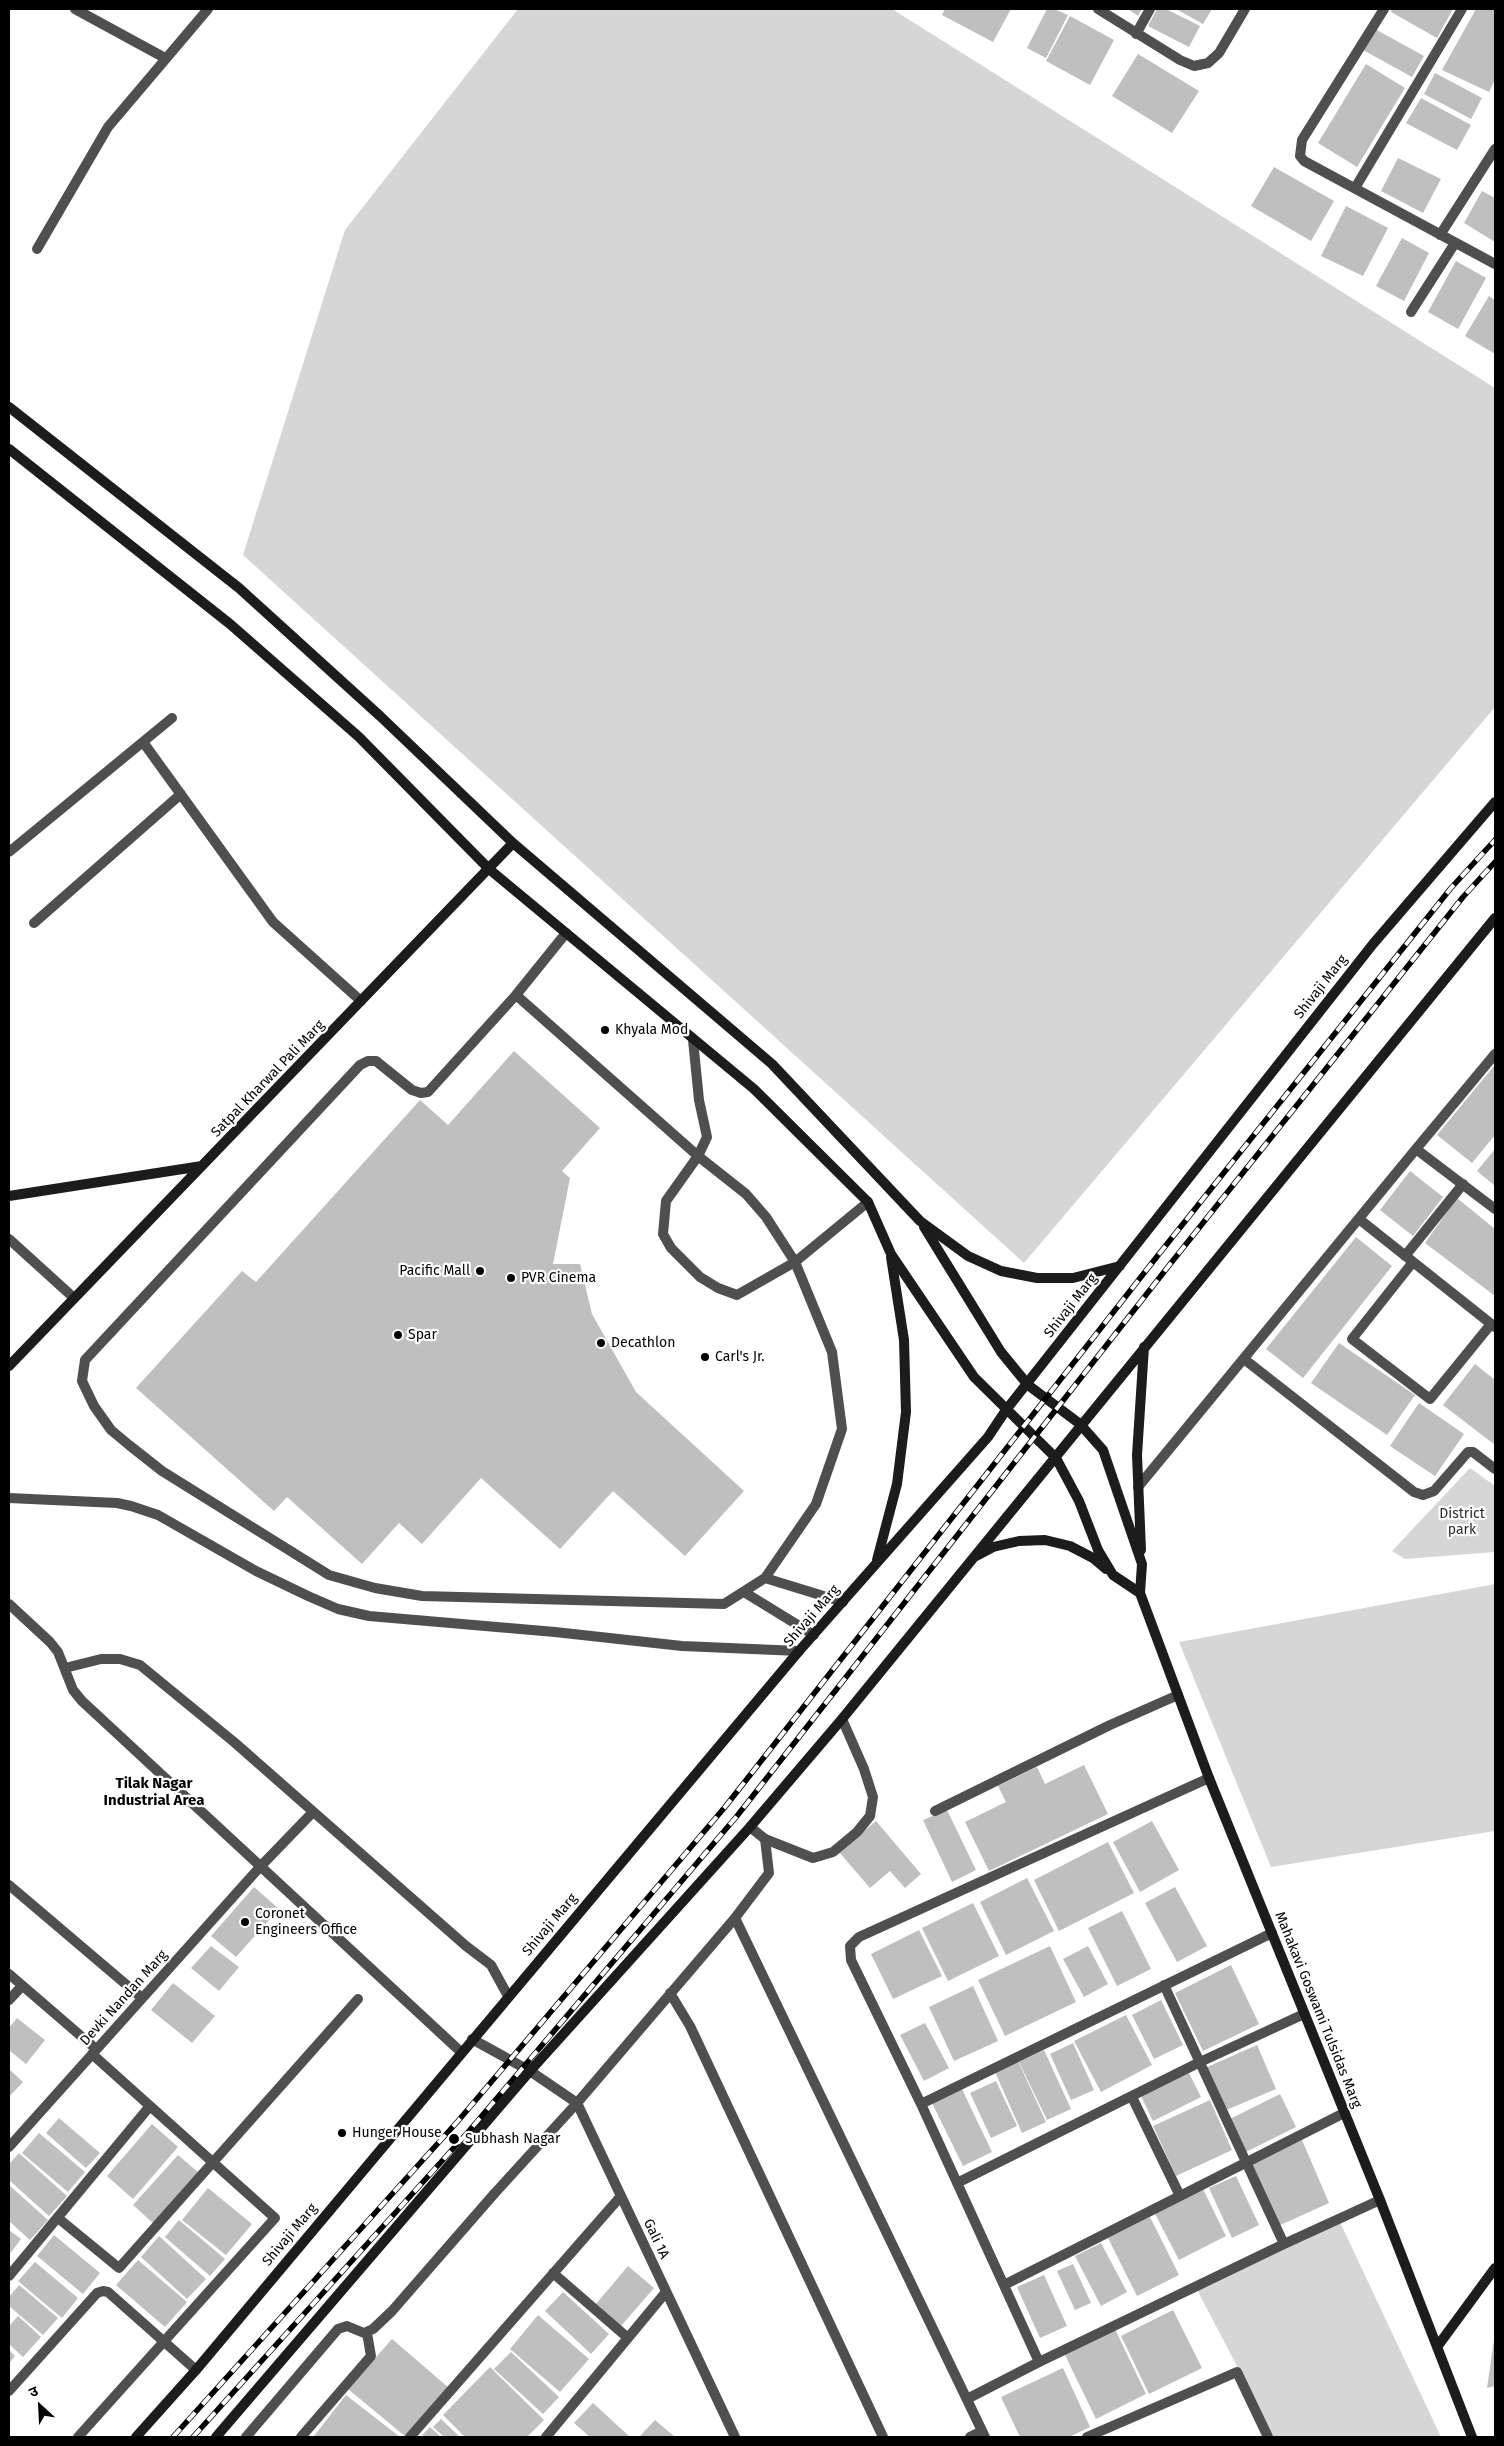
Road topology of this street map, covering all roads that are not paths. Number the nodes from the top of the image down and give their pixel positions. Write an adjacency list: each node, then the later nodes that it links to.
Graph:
1 (75, 9): 9 (street)
2 (208, 9): 9 (street)
3 (1098, 9): 8 (street)
4 (1150, 9): 8 (street)
5 (1245, 9): 8 (street)
6 (1384, 9): 11 (street)
7 (1462, 9): 11 (street)
8 (1136, 34)
9 (165, 58): 14 (street)
10 (1495, 149): 12 (street)
11 (1355, 188): 12 (street)
12 (1440, 235): 13 (street)
13 (1455, 242): 15 (street); 16 (street)
14 (37, 249)
15 (1495, 264)
16 (1411, 312)
17 (9, 407): 23 (street)
18 (9, 449): 25 (street)
19 (172, 718): 20 (street)
20 (142, 742): 21 (street); 24 (street)
21 (182, 794): 27 (street); 30 (street)
22 (1495, 802): 46 (street, Shivaji Marg)
23 (513, 843): 25 (street, Satpal Kharwal Pali Marg); 41 (street)
24 (9, 852)
25 (489, 869): 28 (street); 30 (street, Satpal Kharwal Pali Marg)
26 (1495, 918): 49 (street)
27 (34, 923)
28 (566, 933): 29 (street); 31 (street)
29 (516, 995): 34 (street); 64 (street)
30 (361, 1001): 35 (street, Satpal Kharwal Pali Marg)
31 (693, 1040): 34 (street); 38 (street)
32 (1495, 1054): 33 (street)
33 (1416, 1149): 36 (street); 40 (street)
34 (698, 1156): 45 (street); 45 (street)
35 (202, 1166): 37 (street); 47 (street, Satpal Kharwal Pali Marg)
36 (1463, 1184): 39 (street); 44 (street)
37 (9, 1196)
38 (868, 1202): 43 (street); 45 (street)
39 (1495, 1209)
40 (1359, 1219): 44 (street); 50 (street)
41 (920, 1221): 46 (street); 52 (street, Mahakavi Goswami Tulsidas Marg)
42 (9, 1239): 47 (street)
43 (891, 1254): 53 (street); 60 (street)
44 (1409, 1259): 48 (street); 48 (street)
45 (795, 1262): 63 (street)
46 (1120, 1266): 52 (street, Shivaji Marg)
47 (74, 1298): 51 (street, Satpal Kharwal Pali Marg)
48 (1493, 1325)
49 (1144, 1346): 54 (street); 57 (street)
50 (1244, 1359): 56 (street); 57 (street)
51 (9, 1366)
52 (1028, 1385): 53 (street, Shivaji Marg); 54 (street, Mahakavi Goswami Tulsidas Marg)
53 (1006, 1410): 55 (street); 60 (street, Shivaji Marg)
54 (1080, 1424): 55 (street); 61 (street, Mahakavi Goswami Tulsidas Marg)
55 (1056, 1458): 59 (street); 62 (street)
56 (1495, 1469)
57 (1138, 1487): 61 (street)
58 (9, 1498): 69 (street)
59 (970, 1559): 62 (street); 72 (street)
60 (876, 1564): 66 (street, Shivaji Marg)
61 (1142, 1564): 65 (street, Mahakavi Goswami Tulsidas Marg)
62 (1113, 1575): 65 (street)
63 (766, 1578): 64 (street); 66 (street)
64 (744, 1592): 68 (street)
65 (1140, 1593): 71 (street, Mahakavi Goswami Tulsidas Marg)
66 (843, 1602): 68 (street, Shivaji Marg)
67 (9, 1604): 70 (street)
68 (814, 1635): 69 (street, Shivaji Marg)
69 (799, 1651): 86 (street, Shivaji Marg)
70 (65, 1668): 75 (street); 78 (street)
71 (1178, 1695): 73 (street, Mahakavi Goswami Tulsidas Marg); 74 (street)
72 (842, 1719): 76 (street); 77 (street)
73 (1209, 1778): 81 (street, Mahakavi Goswami Tulsidas Marg); 98 (street)
74 (935, 1811)
75 (313, 1812): 78 (street, Devki Nandan Marg); 86 (street)
76 (750, 1827): 77 (street); 95 (street)
77 (765, 1839): 80 (street)
78 (259, 1868): 87 (street, Devki Nandan Marg); 93 (street)
79 (9, 1885): 87 (street)
80 (735, 1918): 85 (street); 122 (street)
81 (1272, 1933): 83 (street); 90 (street, Mahakavi Goswami Tulsidas Marg)
82 (9, 1974): 84 (street)
83 (1164, 1985): 94 (street); 98 (street)
84 (22, 1986): 89 (street); 92 (street)
85 (670, 1993): 97 (street); 132 (street)
86 (508, 1996): 91 (street, Shivaji Marg)
87 (142, 1998): 92 (street, Devki Nandan Marg)
88 (358, 1999): 102 (street)
89 (9, 2000)
90 (1304, 2014): 94 (street); 100 (street, Mahakavi Goswami Tulsidas Marg)
91 (472, 2038): 93 (street, Shivaji Marg); 95 (street)
92 (94, 2052): 99 (street); 101 (street, Devki Nandan Marg)
93 (461, 2052): 120 (street, Shivaji Marg)
94 (1200, 2062): 96 (street); 103 (street)
95 (530, 2071): 97 (street); 124 (street)
96 (1132, 2097): 104 (street); 106 (street)
97 (577, 2103): 105 (street, Gali 1A); 115 (street)
98 (921, 2104): 104 (street)
99 (150, 2106): 102 (street); 108 (street)
100 (1344, 2113): 103 (street); 107 (street, Mahakavi Goswami Tulsidas Marg)
101 (9, 2147)
102 (213, 2162): 108 (street); 117 (street)
103 (1246, 2162): 106 (street); 109 (street)
104 (957, 2183): 113 (street)
105 (621, 2196): 111 (street); 114 (street, Gali 1A)
106 (1180, 2196): 113 (street)
107 (1380, 2200): 109 (street); 118 (street, Mahakavi Goswami Tulsidas Marg)
108 (58, 2218): 112 (street)
109 (1284, 2244): 119 (street)
110 (1495, 2268): 118 (street)
111 (553, 2273): 116 (street); 129 (street)
112 (9, 2276)
113 (1004, 2285): 119 (street)
114 (666, 2292): 116 (street); 131 (street, Gali 1A)
115 (367, 2333): 127 (street); 128 (street)
116 (628, 2338): 130 (street)
117 (164, 2341): 120 (street); 121 (street); 125 (street)
118 (1437, 2347): 136 (street, Mahakavi Goswami Tulsidas Marg)
119 (1039, 2362): 122 (street)
120 (196, 2370): 126 (street, Shivaji Marg)
121 (9, 2391)
122 (967, 2399): 123 (street)
123 (984, 2434): 133 (street)
124 (218, 2436)
125 (78, 2437)
126 (136, 2437)
127 (246, 2437)
128 (301, 2437)
129 (410, 2437)
130 (546, 2437)
131 (735, 2437)
132 (883, 2437)
133 (970, 2437)
134 (1087, 2437): 135 (street)
135 (1268, 2437)
136 (1472, 2437)

